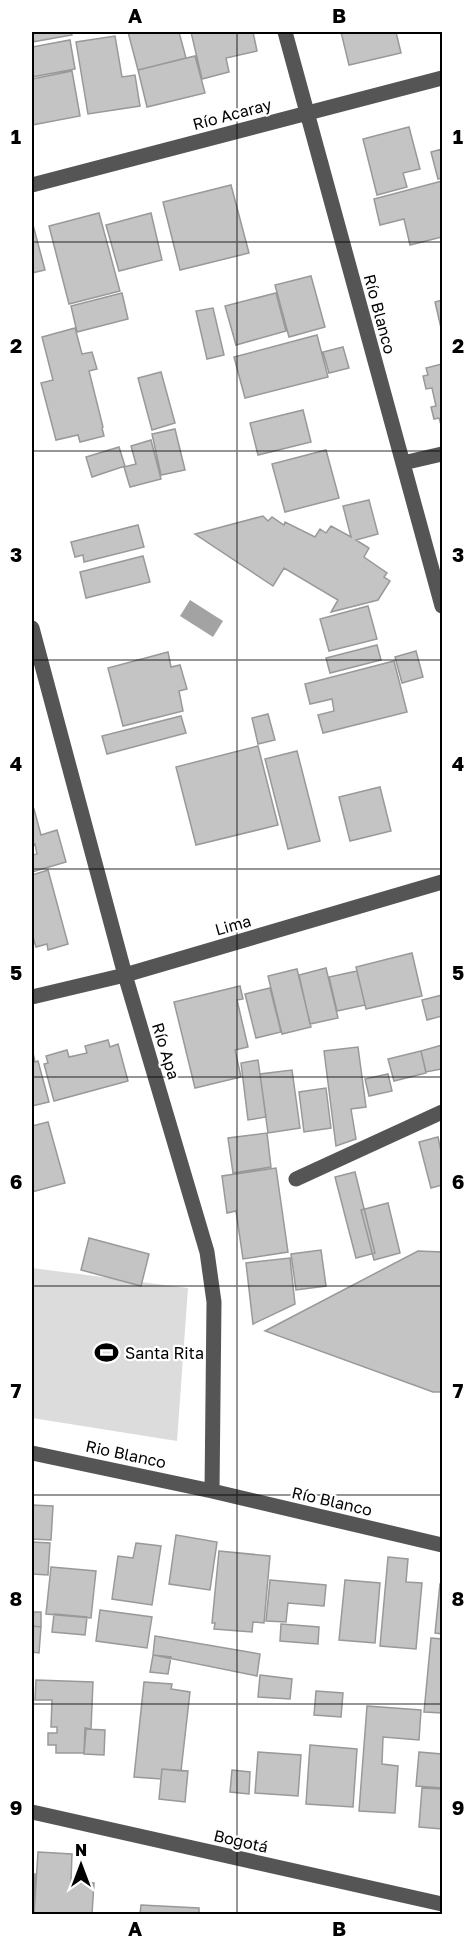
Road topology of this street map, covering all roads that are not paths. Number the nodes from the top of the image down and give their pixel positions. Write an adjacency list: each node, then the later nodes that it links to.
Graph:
1 (285, 32): 3 (street, Río Blanco)
2 (442, 78): 3 (street, Río Acaray)
3 (306, 113): 4 (street, Río Acaray); 6 (street, Río Blanco)
4 (32, 185)
5 (442, 454): 6 (street)
6 (403, 463): 7 (street, Río Blanco)
7 (442, 606)
8 (32, 628): 10 (street, Río Apa)
9 (442, 882): 10 (street, Lima)
10 (125, 975): 11 (street, Lima); 15 (street, Río Apa)
11 (32, 997)
12 (442, 1112): 13 (street)
13 (296, 1179)
14 (32, 1453): 15 (street, Rio Blanco)
15 (212, 1491): 16 (street, Río Blanco)
16 (442, 1545)
17 (32, 1812): 18 (street, Bogotá)
18 (442, 1904)

